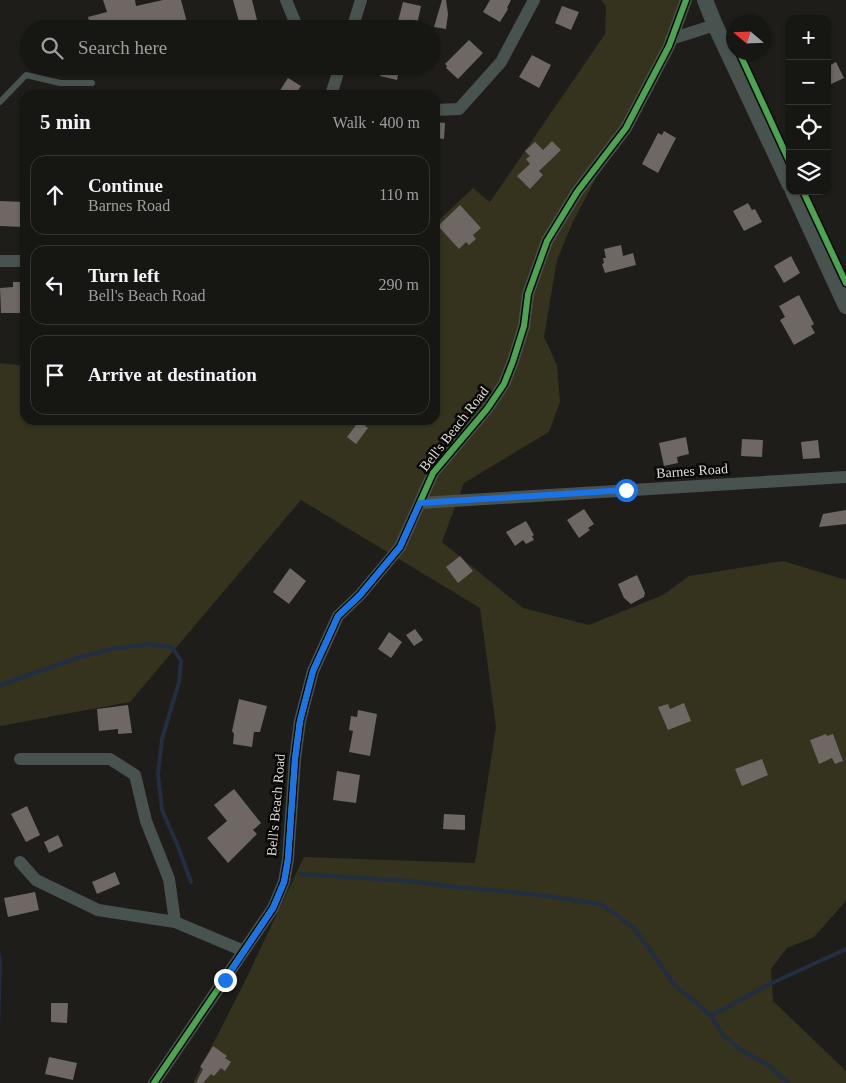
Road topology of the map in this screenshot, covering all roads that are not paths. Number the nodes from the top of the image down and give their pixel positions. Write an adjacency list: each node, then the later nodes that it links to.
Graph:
1 (286, 0): 6 (street)
2 (361, 0): 7 (street)
3 (534, 0): 14 (street)
4 (686, 0): 9 (street, Bell's Beach Road)
5 (705, 0): 8 (street)
6 (294, 20)
7 (355, 20)
8 (715, 25): 9 (street); 15 (street)
9 (671, 39): 21 (street, Bell's Beach Road)
10 (337, 75): 12 (street)
11 (92, 83): 13 (lane)
12 (333, 90)
13 (0, 102)
14 (440, 110)
15 (786, 176)
16 (795, 195): 19 (street)
17 (0, 261): 18 (street)
18 (20, 261)
19 (846, 306)
20 (846, 477): 21 (street, Barnes Road)
21 (420, 503): 25 (street, Bell's Beach Road)
22 (20, 760): 24 (street)
23 (20, 862): 24 (street)
24 (175, 922): 25 (street)
25 (244, 951): 26 (street, Bell's Beach Road)
26 (154, 1083)

